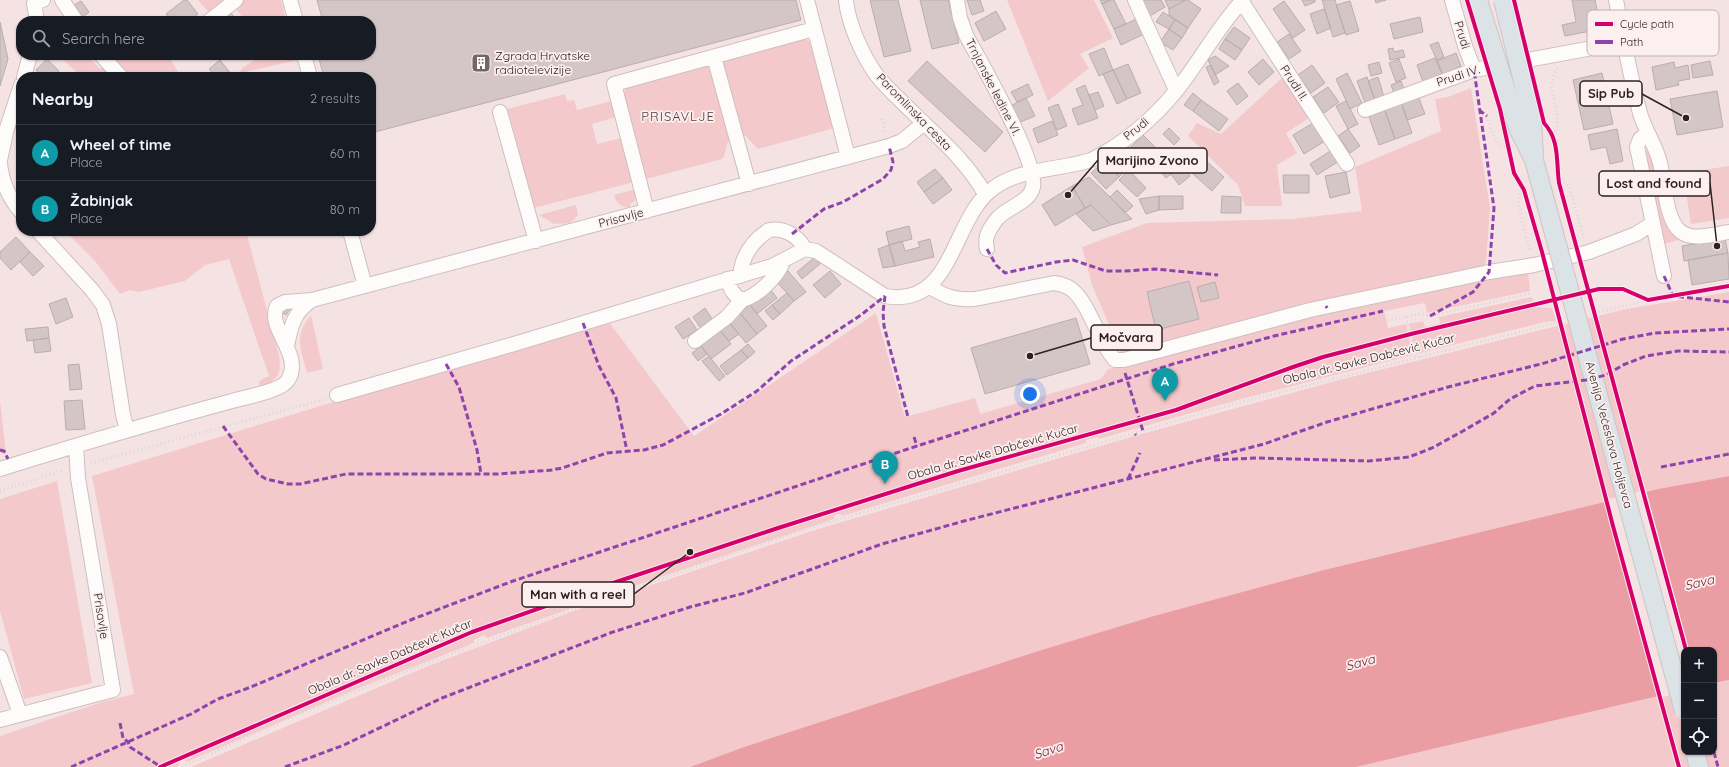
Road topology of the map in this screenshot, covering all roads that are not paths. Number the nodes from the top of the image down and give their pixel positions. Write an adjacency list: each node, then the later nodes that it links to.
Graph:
1 (62, 0): 16 (street)
2 (236, 0): 17 (street)
3 (290, 0): 18 (street)
4 (807, 0): 19 (street)
5 (846, 0): 34 (street, Paromlinska cesta)
6 (957, 0): 40 (street, Trnjanske ledine VI.)
7 (1135, 0): 30 (street)
8 (1452, 0): 26 (street, Prudi)
9 (1478, 0): 37 (main road, Avenija Većeslava Holjevca, bridge)
10 (1503, 0): 37 (main road, Avenija Većeslava Holjevca, bridge)
11 (1616, 0): 14 (street)
12 (37, 1): 15 (street)
13 (1243, 1): 30 (street, Prudi); 38 (street, Prudi II.)
14 (1618, 10)
15 (37, 16)
16 (73, 16)
17 (215, 16)
18 (295, 16)
19 (814, 29): 22 (street); 36 (street)
20 (1587, 49): 26 (street, Prudi IV.)
21 (1628, 56): 35 (street)
22 (714, 57): 41 (street); 44 (street)
23 (29, 60): 27 (street)
24 (106, 60): 28 (street)
25 (305, 60): 29 (street)
26 (1474, 70): 32 (street, Prudi IV.)
27 (25, 72)
28 (116, 72)
29 (309, 72)
30 (1176, 90): 40 (street, Prudi)
31 (16, 100): 39 (street)
32 (1365, 110)
33 (500, 112): 49 (street)
34 (924, 123): 36 (street, Prisavlje); 42 (street, Paromlinska cesta)
35 (1648, 133): 45 (street); 46 (street)
36 (848, 157): 41 (street, Prisavlje)
37 (1534, 160): 68 (main road, Avenija Većeslava Holjevca, bridge)
38 (1347, 164)
39 (0, 166): 43 (street)
40 (1031, 173): 42 (street, Prudi); 51 (street, Trnjanske ledine VI.)
41 (749, 184): 44 (street, Prisavlje)
42 (985, 194): 56 (street)
43 (16, 205)
44 (647, 211): 49 (street, Prisavlje)
45 (1653, 223): 53 (street); 56 (street)
46 (1729, 232)
47 (43, 236): 62 (street)
48 (351, 236): 55 (street)
49 (536, 241): 55 (street, Prisavlje)
50 (805, 249): 52 (street); 54 (street); 56 (street)
51 (987, 249)
52 (783, 262): 54 (street); 58 (street)
53 (1664, 276)
54 (734, 277): 58 (street); 61 (street)
55 (365, 286): 57 (street, Prisavlje)
56 (928, 286)
57 (312, 300): 60 (street, Prisavlje); 60 (street, Prisavlje)
58 (742, 300): 59 (street)
59 (695, 341)
60 (287, 346): 62 (street, Prisavlje)
61 (337, 395)
62 (127, 430): 63 (street, Prisavlje)
63 (76, 446): 64 (street, Prisavlje); 69 (street, Prisavlje)
64 (40, 457): 65 (street, Prisavlje); 66 (street, Prisavlje)
65 (0, 458)
66 (0, 468)
67 (0, 657): 69 (street)
68 (1681, 700)
69 (20, 714): 70 (street)
70 (0, 720)
71 (1696, 755): 72 (main road)
72 (1699, 767)

